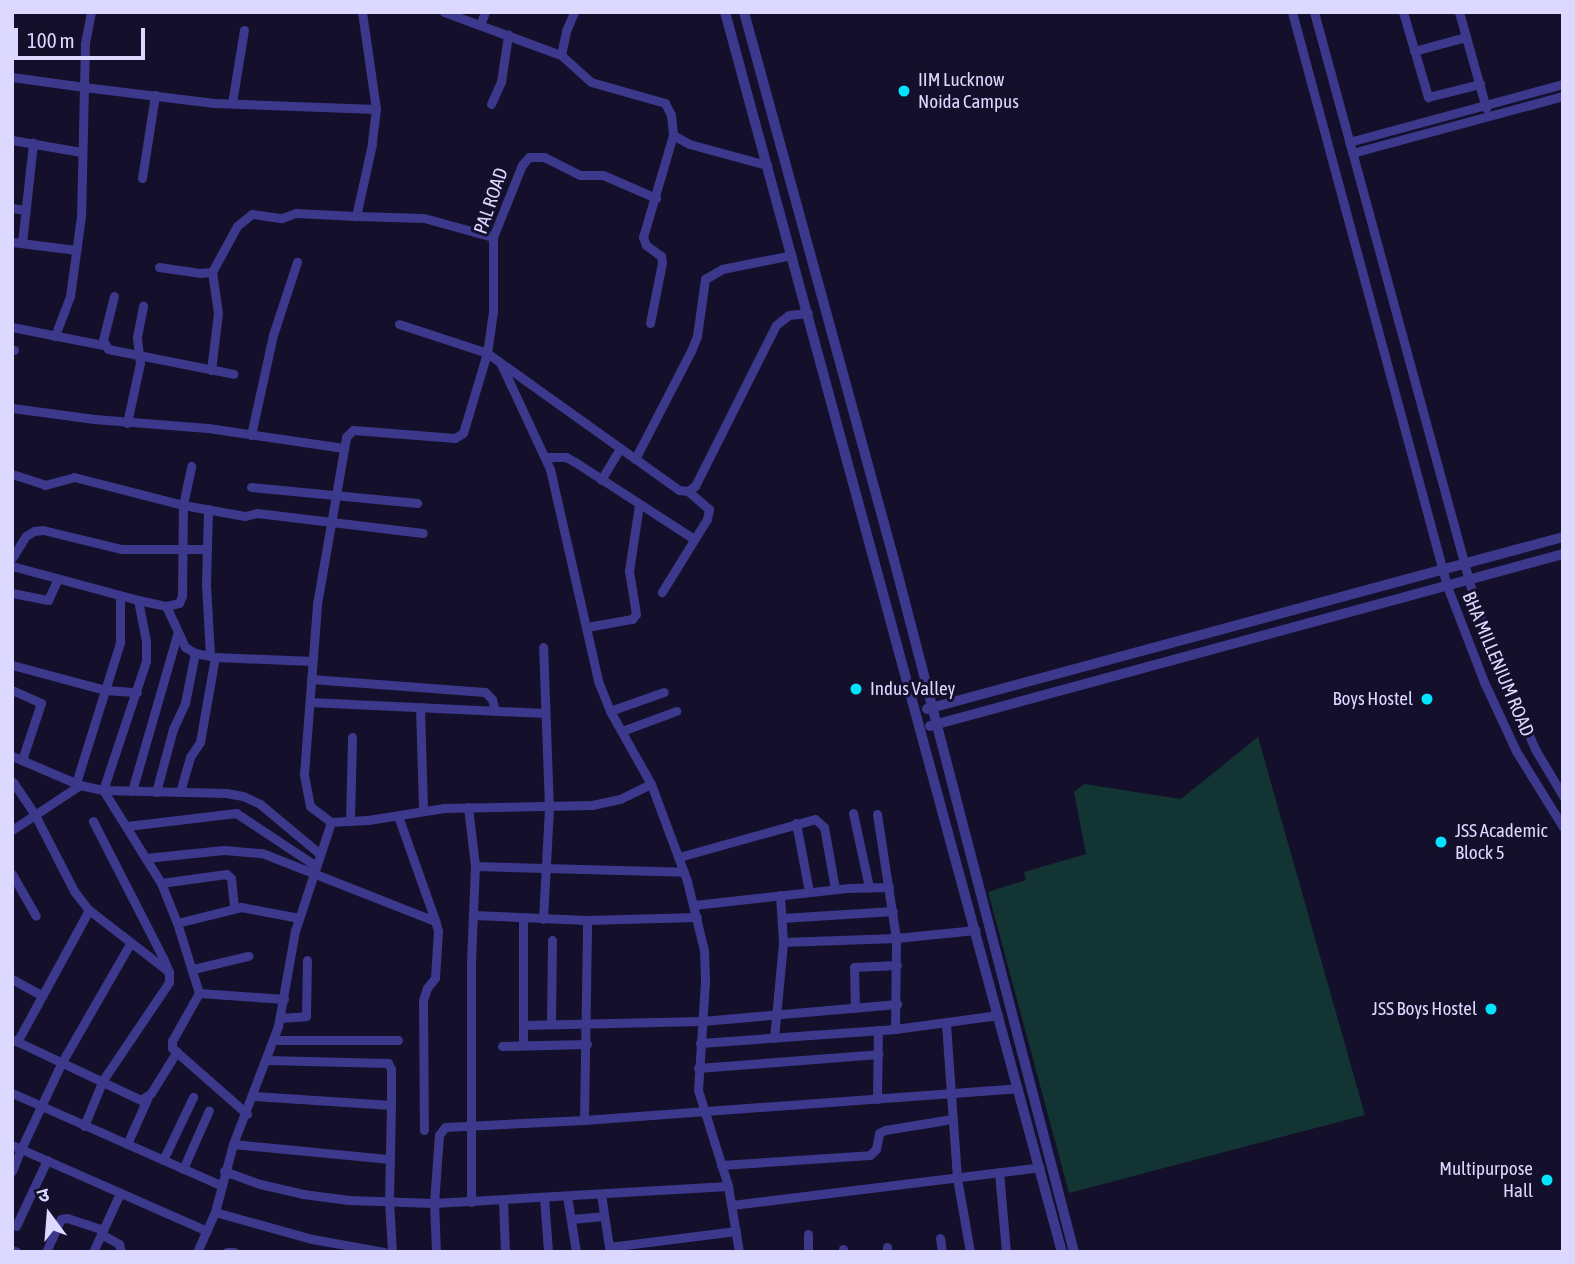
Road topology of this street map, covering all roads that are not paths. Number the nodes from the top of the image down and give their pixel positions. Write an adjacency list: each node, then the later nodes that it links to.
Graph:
1 (91, 12): 21 (street)
2 (362, 12): 27 (street)
3 (444, 12): 12 (street)
4 (485, 12): 12 (street)
5 (574, 12): 17 (street)
6 (725, 12): 36 (street)
7 (744, 12): 35 (street)
8 (1292, 12): 89 (street, BHA MILLENIUM ROAD)
9 (1314, 12): 31 (street, BHA MILLENIUM ROAD)
10 (1403, 12): 16 (street)
11 (1459, 12): 15 (street)
12 (480, 25): 14 (street)
13 (244, 30): 24 (street)
14 (508, 36): 17 (street); 25 (street)
15 (1466, 37): 16 (street); 19 (street)
16 (1414, 51): 19 (street)
17 (561, 55): 29 (street)
18 (12, 77): 21 (street)
19 (1480, 84): 26 (street)
20 (1563, 84): 26 (street)
21 (84, 87): 22 (street); 33 (street)
22 (155, 95): 24 (street); 37 (street)
23 (1563, 96): 28 (street)
24 (232, 103): 27 (street)
25 (491, 104)
26 (1486, 105): 28 (street); 31 (street)
27 (376, 109): 41 (street)
28 (1488, 116): 34 (street)
29 (673, 135): 36 (street); 38 (street)
30 (12, 140): 32 (street)
31 (1349, 142): 34 (street, BHA MILLENIUM ROAD)
32 (33, 144): 33 (street); 40 (street)
33 (80, 152): 44 (street)
34 (1352, 153): 87 (street, BHA MILLENIUM ROAD)
35 (784, 160): 36 (street); 112 (street)
36 (767, 165): 45 (street)
37 (142, 178)
38 (656, 198): 42 (street, PAL ROAD); 52 (street)
39 (12, 208): 40 (street)
40 (25, 209): 43 (street)
41 (356, 216): 42 (street); 48 (street)
42 (494, 237): 57 (street, PAL ROAD)
43 (17, 242): 44 (street)
44 (77, 250): 55 (street)
45 (792, 255): 51 (street); 68 (street)
46 (297, 262): 64 (street)
47 (159, 267): 48 (street)
48 (212, 272): 60 (street)
49 (114, 296): 56 (street)
50 (143, 306): 58 (street)
51 (808, 313): 73 (street); 116 (street)
52 (650, 323)
53 (399, 324): 57 (street)
54 (12, 327): 55 (street)
55 (55, 336): 56 (street)
56 (103, 345): 58 (street)
57 (487, 353): 59 (street); 65 (street, PAL ROAD)
58 (140, 355): 60 (street); 63 (street)
59 (501, 364): 66 (street); 67 (street)
60 (211, 370): 61 (street)
61 (234, 374)
62 (12, 408): 63 (street)
63 (127, 423): 64 (street)
64 (251, 435): 65 (street)
65 (344, 448): 74 (street)
66 (620, 448): 68 (street); 71 (street)
67 (545, 457): 71 (street); 98 (street)
68 (635, 459): 73 (street)
69 (191, 466): 76 (street)
70 (12, 474): 76 (street)
71 (601, 480): 77 (street)
72 (251, 487): 74 (street)
73 (688, 491): 82 (street)
74 (336, 495): 75 (street); 79 (street)
75 (417, 503)
76 (183, 505): 78 (street); 83 (street)
77 (639, 505): 82 (street); 98 (street)
78 (208, 509): 79 (street); 84 (street)
79 (331, 520): 80 (street); 103 (street)
80 (423, 533)
81 (1563, 537): 87 (street)
82 (694, 539): 93 (street)
83 (182, 549): 84 (street); 85 (street); 97 (street)
84 (207, 549): 102 (street)
85 (13, 553)
86 (1563, 554): 91 (street)
87 (1464, 564): 89 (street); 91 (street, BHA MILLENIUM ROAD)
88 (12, 566): 90 (street)
89 (1443, 569): 92 (street, BHA MILLENIUM ROAD); 112 (street)
90 (58, 579): 94 (street); 95 (street)
91 (1468, 580): 92 (street); 131 (street, BHA MILLENIUM ROAD)
92 (1447, 586): 118 (street); 144 (street, BHA MILLENIUM ROAD)
93 (662, 592)
94 (12, 593)
95 (120, 596): 96 (street); 107 (street)
96 (138, 600): 97 (street); 108 (street)
97 (166, 606): 99 (street)
98 (587, 627): 113 (street)
99 (177, 635): 101 (street); 128 (street)
100 (543, 647): 117 (street)
101 (195, 653): 102 (street); 129 (street)
102 (213, 656): 103 (street); 130 (street)
103 (312, 661): 105 (street)
104 (12, 666): 107 (street)
105 (311, 680): 110 (street); 114 (street)
106 (12, 690): 123 (street)
107 (105, 690): 108 (street); 125 (street)
108 (136, 692): 127 (street)
109 (664, 692): 113 (street)
110 (310, 702): 111 (street); 141 (street)
111 (420, 707): 114 (street); 134 (street)
112 (932, 708): 116 (street); 118 (street)
113 (610, 710): 120 (street)
114 (495, 711): 117 (street)
115 (676, 711): 120 (street)
116 (917, 712): 119 (street)
117 (544, 713): 133 (street)
118 (937, 724): 119 (street); 282 (street)
119 (922, 728): 174 (street)
120 (622, 731): 126 (street)
121 (352, 737): 140 (street)
122 (12, 756): 123 (street)
123 (22, 760): 125 (street)
124 (13, 782): 137 (street)
125 (78, 784): 127 (street); 137 (street)
126 (651, 784): 133 (street); 147 (street)
127 (103, 790): 128 (street); 143 (street)
128 (132, 791): 129 (street)
129 (156, 792): 130 (street)
130 (180, 792): 146 (street)
131 (1563, 796)
132 (468, 807): 133 (street); 134 (street); 149 (street)
133 (549, 808): 150 (street)
134 (423, 811): 138 (street)
135 (853, 813): 155 (street)
136 (877, 814): 156 (street)
137 (35, 815): 145 (street); 162 (street)
138 (398, 816): 140 (street); 173 (street)
139 (93, 821): 183 (street)
140 (350, 821): 141 (street)
141 (331, 822): 146 (street)
142 (796, 823): 147 (street); 157 (street); 158 (street)
143 (127, 826): 148 (street); 151 (street)
144 (1563, 827)
145 (12, 830)
146 (320, 854): 151 (street)
147 (678, 857): 152 (street)
148 (146, 858): 151 (street); 154 (street)
149 (475, 866): 150 (street); 164 (street)
150 (547, 869): 152 (street); 170 (street)
151 (315, 871): 166 (street); 173 (street)
152 (684, 872): 160 (street)
153 (12, 874): 165 (street)
154 (160, 883): 161 (street); 172 (street)
155 (869, 887): 156 (street); 157 (street)
156 (889, 887): 163 (street)
157 (835, 889): 158 (street)
158 (809, 892): 159 (street)
159 (780, 895): 160 (street); 169 (street)
160 (694, 905): 168 (street)
161 (234, 908): 166 (street); 172 (street)
162 (89, 910): 177 (street); 186 (street)
163 (893, 911): 169 (street); 175 (street)
164 (473, 915): 167 (street); 229 (street)
165 (36, 916)
166 (299, 918): 187 (street)
167 (523, 918): 170 (street); 197 (street)
168 (697, 918): 171 (street); 194 (street)
169 (782, 918): 178 (street)
170 (543, 919): 171 (street)
171 (587, 920): 193 (street)
172 (177, 923): 182 (street)
173 (437, 925): 230 (street)
174 (976, 930): 175 (street); 191 (street)
175 (895, 938): 178 (street); 181 (street)
176 (552, 940): 195 (street)
177 (131, 942): 183 (street); 211 (street)
178 (783, 942): 190 (street)
179 (248, 956): 182 (street)
180 (307, 960): 192 (street)
181 (897, 965): 188 (street); 189 (street)
182 (193, 969): 185 (street)
183 (169, 972): 213 (street)
184 (12, 979): 186 (street)
185 (200, 993): 187 (street); 208 (street)
186 (41, 995): 201 (street)
187 (284, 999): 192 (street)
188 (897, 1004): 189 (street); 198 (street)
189 (855, 1008): 190 (street)
190 (777, 1014): 194 (street); 200 (street)
191 (998, 1015): 196 (street); 214 (street)
192 (280, 1018): 202 (street)
193 (586, 1021): 194 (street); 195 (street); 205 (street)
194 (702, 1021): 204 (street)
195 (551, 1023): 197 (street)
196 (946, 1024): 198 (street); 216 (street)
197 (523, 1025): 206 (street)
198 (895, 1029): 199 (street)
199 (878, 1030): 200 (street); 209 (street)
200 (774, 1038): 204 (street)
201 (15, 1040): 211 (street)
202 (274, 1040): 203 (street); 210 (street)
203 (398, 1040)
204 (700, 1043): 212 (street)
205 (587, 1044): 206 (street); 227 (street)
206 (523, 1045): 207 (street)
207 (502, 1046)
208 (177, 1051): 217 (street); 225 (street)
209 (878, 1054): 212 (street); 220 (street)
210 (267, 1060): 218 (street); 221 (street)
211 (62, 1062): 213 (street); 222 (street)
212 (698, 1068): 224 (street)
213 (103, 1080): 217 (street); 228 (street)
214 (1018, 1088): 216 (street); 238 (street)
215 (12, 1093): 222 (street)
216 (951, 1094): 220 (street); 226 (street)
217 (149, 1096): 231 (street)
218 (254, 1096): 221 (street); 225 (street)
219 (193, 1097): 236 (street)
220 (877, 1099): 224 (street)
221 (391, 1105): 234 (street)
222 (41, 1107): 228 (street); 233 (street)
223 (209, 1110): 239 (street)
224 (703, 1110): 227 (street); 237 (street)
225 (247, 1114): 232 (street)
226 (952, 1119): 237 (street); 243 (street)
227 (584, 1120): 229 (street)
228 (84, 1126): 231 (street)
229 (470, 1126): 252 (street); 253 (street)
230 (424, 1130)
231 (127, 1144): 236 (street)
232 (233, 1144): 234 (street); 241 (street)
233 (17, 1147): 235 (street); 240 (street)
234 (390, 1159): 251 (street)
235 (47, 1160): 246 (street); 258 (street)
236 (163, 1160): 239 (street)
237 (721, 1165): 245 (street)
238 (1040, 1167): 242 (street); 281 (street)
239 (183, 1169): 244 (street)
240 (12, 1171)
241 (224, 1171): 244 (street); 251 (street)
242 (999, 1172): 243 (street); 280 (street)
243 (957, 1178): 254 (street); 279 (street)
244 (221, 1185): 255 (street)
245 (728, 1186): 247 (street); 254 (street)
246 (120, 1193): 259 (street); 261 (street)
247 (601, 1194): 248 (street); 256 (street)
248 (567, 1196): 249 (street); 257 (street)
249 (544, 1197): 250 (street); 274 (street)
250 (503, 1200): 252 (street); 273 (street)
251 (389, 1201): 253 (street); 271 (street)
252 (471, 1202): 253 (street)
253 (434, 1203): 272 (street)
254 (732, 1205): 260 (street)
255 (215, 1212): 259 (street); 270 (street)
256 (604, 1216): 257 (street); 260 (street)
257 (571, 1219): 275 (street)
258 (16, 1226)
259 (207, 1231): 267 (street)
260 (736, 1231): 276 (street)
261 (102, 1232): 264 (street); 265 (street); 266 (street)
262 (808, 1234): 277 (street)
263 (940, 1238): 278 (street)
264 (46, 1252)
265 (93, 1252)
266 (121, 1252)
267 (197, 1252)
268 (227, 1252): 269 (street)
269 (234, 1252)
270 (384, 1252)
271 (392, 1252)
272 (436, 1252)
273 (505, 1252)
274 (548, 1252)
275 (576, 1252)
276 (739, 1252)
277 (808, 1252)
278 (942, 1252)
279 (970, 1252)
280 (1006, 1252)
281 (1062, 1252)
282 (1074, 1252)

